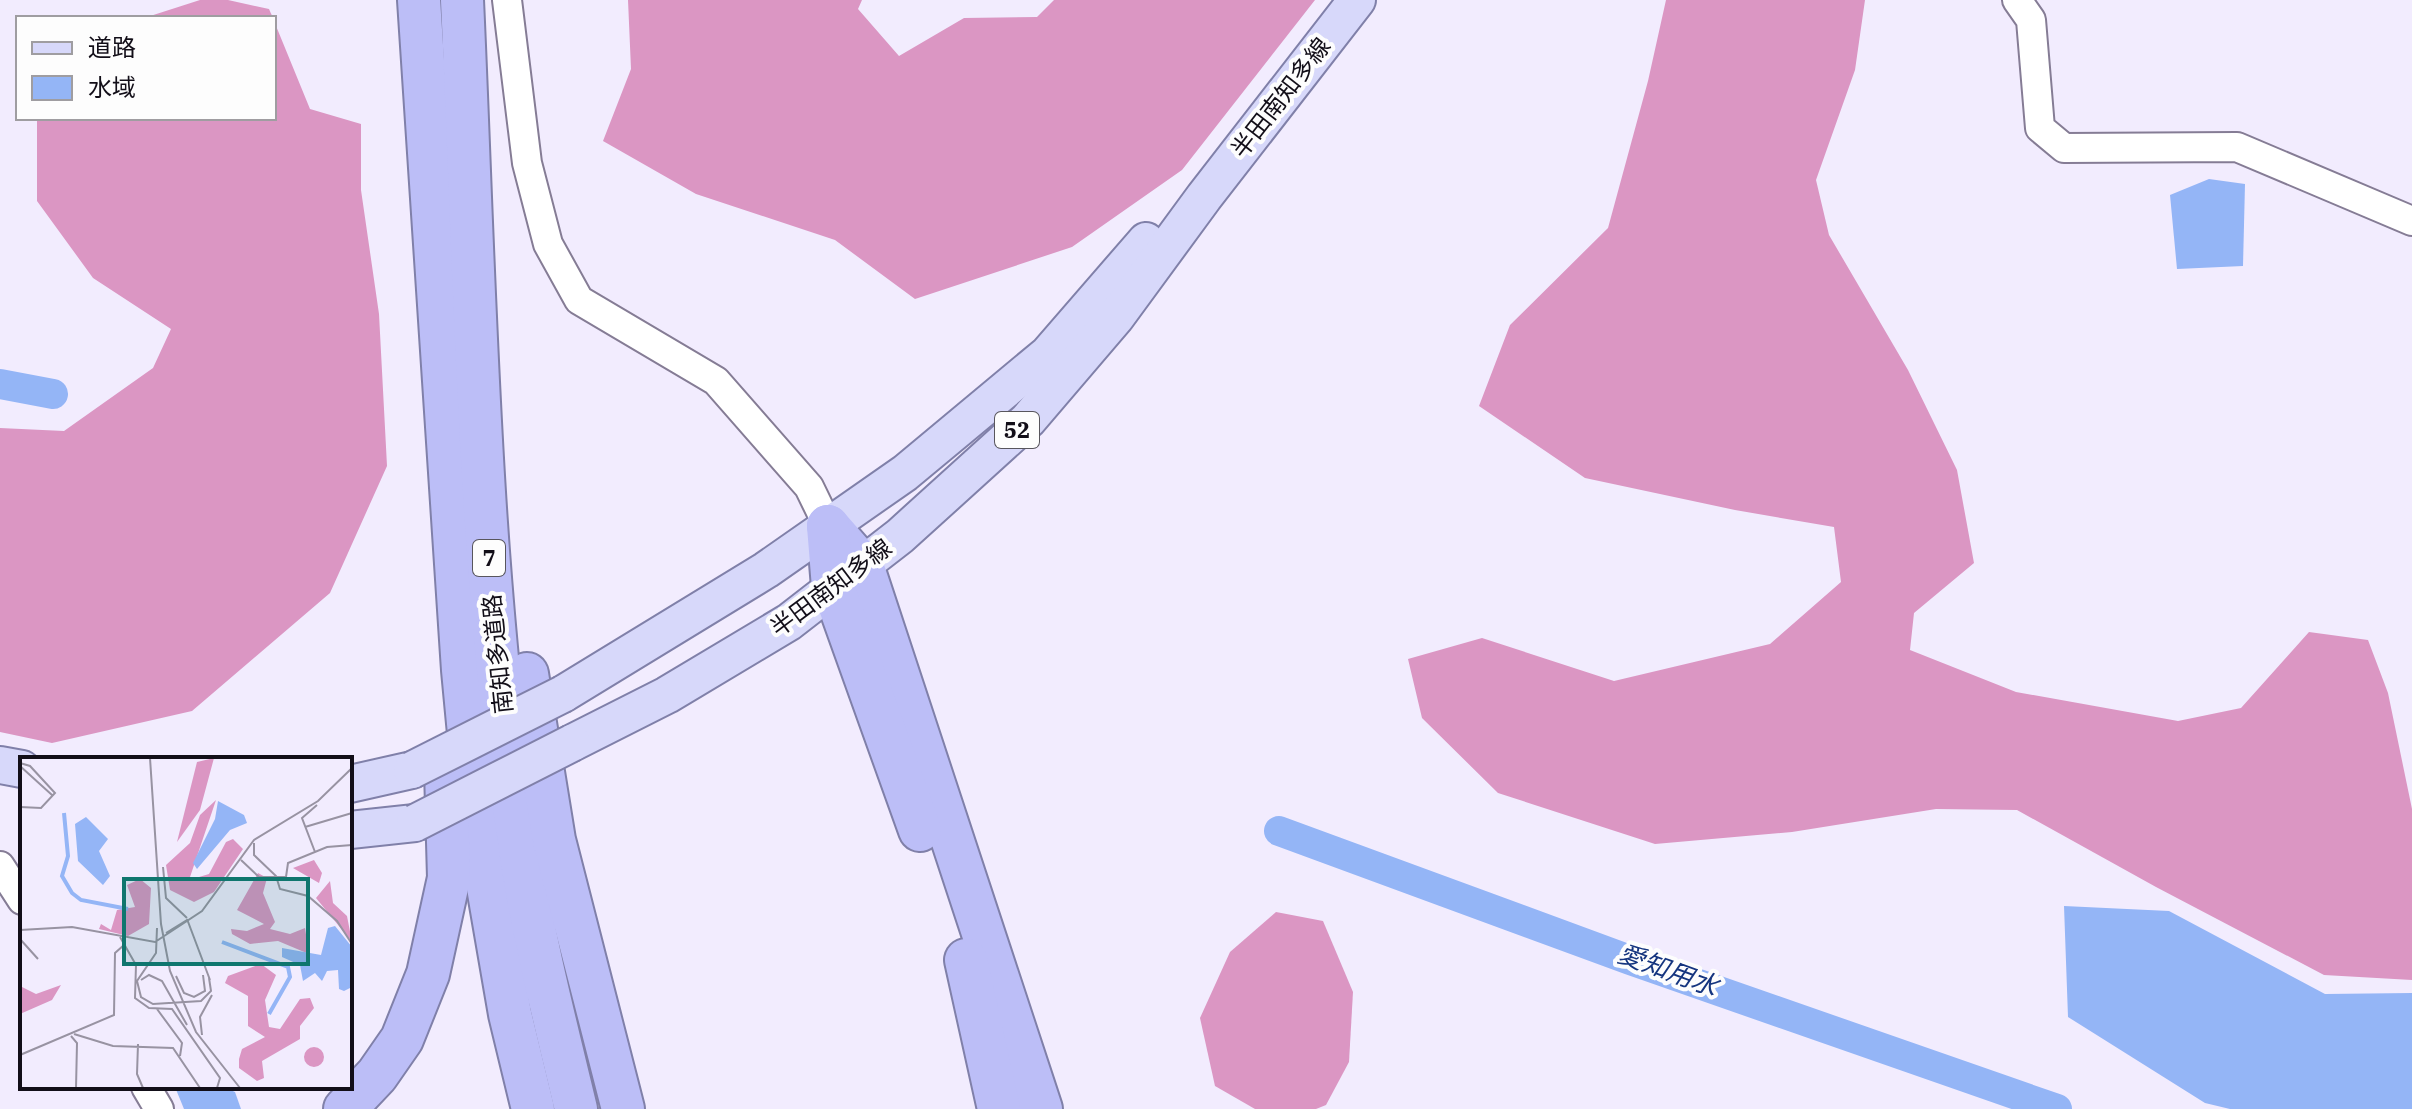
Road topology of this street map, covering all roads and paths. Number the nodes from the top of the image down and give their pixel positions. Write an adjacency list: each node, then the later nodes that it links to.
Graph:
1 (419, 0): 8 (highway, 南知多道路 / 7)
2 (462, 0): 11 (highway, 南知多道路 / 7)
3 (507, 0): 9 (street)
4 (1357, 0): 6 (main road, 半田南知多線 / 52)
5 (2017, 0): 7 (street)
6 (1204, 197): 9 (main road, 半田南知多線 / 52); 10 (main road, 半田南知多線 / 52)
7 (2412, 221)
8 (434, 248): 20 (highway); 21 (highway, 南知多道路 / 7)
9 (828, 526): 10 (highway); 14 (main road, 半田南知多線 / 52, bridge)
10 (848, 576): 15 (main road, 半田南知多線 / 52, bridge); 24 (highway); 25 (highway)
11 (491, 592): 22 (highway, 南知多道路 / 7); 23 (highway)
12 (0, 765): 13 (main road)
13 (20, 769)
14 (352, 784)
15 (352, 830)
16 (1, 868): 17 (street)
17 (20, 897)
18 (147, 1089): 19 (street)
19 (159, 1109)
20 (345, 1109)
21 (533, 1109)
22 (576, 1109)
23 (623, 1109)
24 (999, 1109)
25 (1041, 1109)

